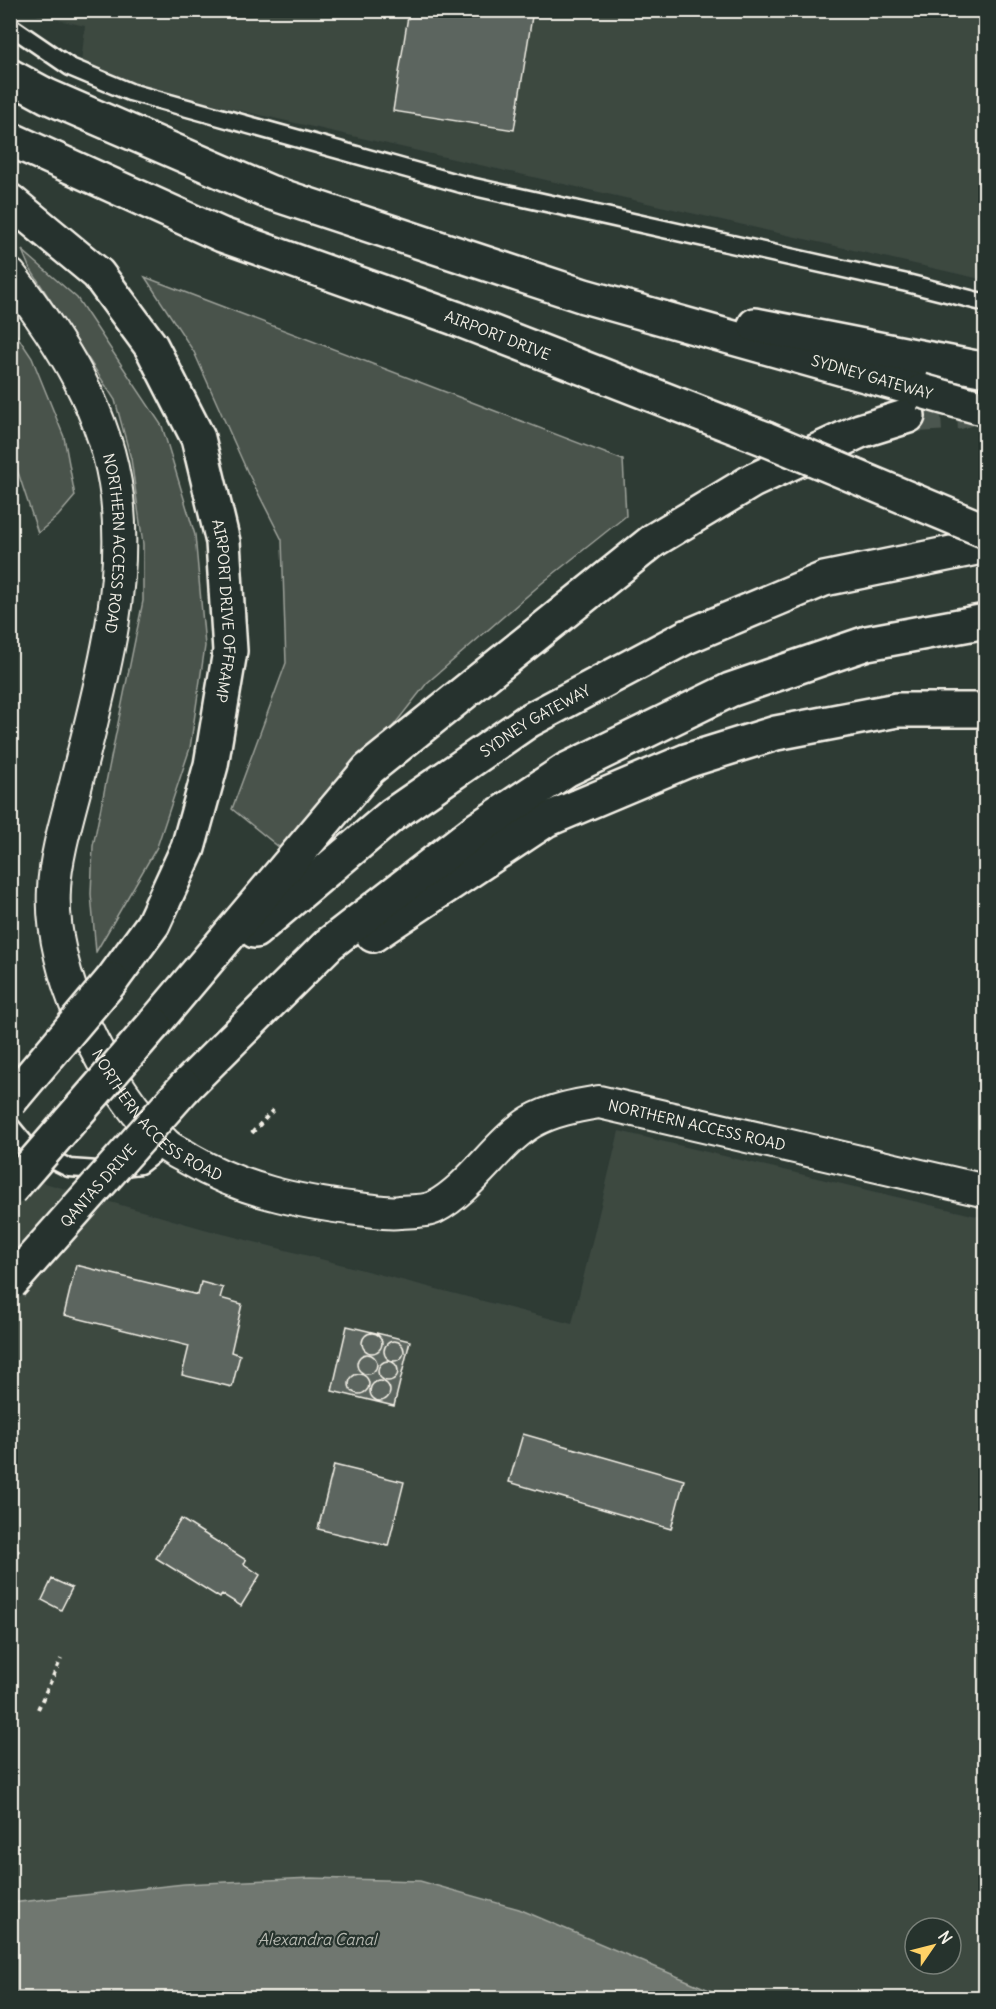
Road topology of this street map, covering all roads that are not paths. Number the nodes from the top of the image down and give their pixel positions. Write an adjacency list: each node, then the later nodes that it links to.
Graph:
1 (10, 26): 7 (lane)
2 (10, 76): 6 (highway)
3 (16, 142): 11 (highway, AIRPORT DRIVE, bridge)
4 (10, 201): 17 (highway, AIRPORT DRIVE OFFRAMP, bridge)
5 (10, 275): 19 (street, NORTHERN ACCESS ROAD)
6 (584, 297): 8 (highway); 9 (highway, SYDNEY GATEWAY)
7 (986, 303)
8 (986, 370)
9 (915, 404): 10 (highway, SYDNEY GATEWAY, bridge); 15 (highway)
10 (986, 409)
11 (986, 531)
12 (986, 546): 15 (highway, SYDNEY GATEWAY)
13 (986, 621): 16 (highway)
14 (986, 710): 16 (highway)
15 (154, 1024): 20 (highway, bridge)
16 (185, 1087): 22 (highway, QANTAS DRIVE, bridge)
17 (10, 1101)
18 (10, 1125): 19 (lane)
19 (166, 1145): 21 (street, NORTHERN ACCESS ROAD)
20 (10, 1190)
21 (986, 1191)
22 (10, 1284)

